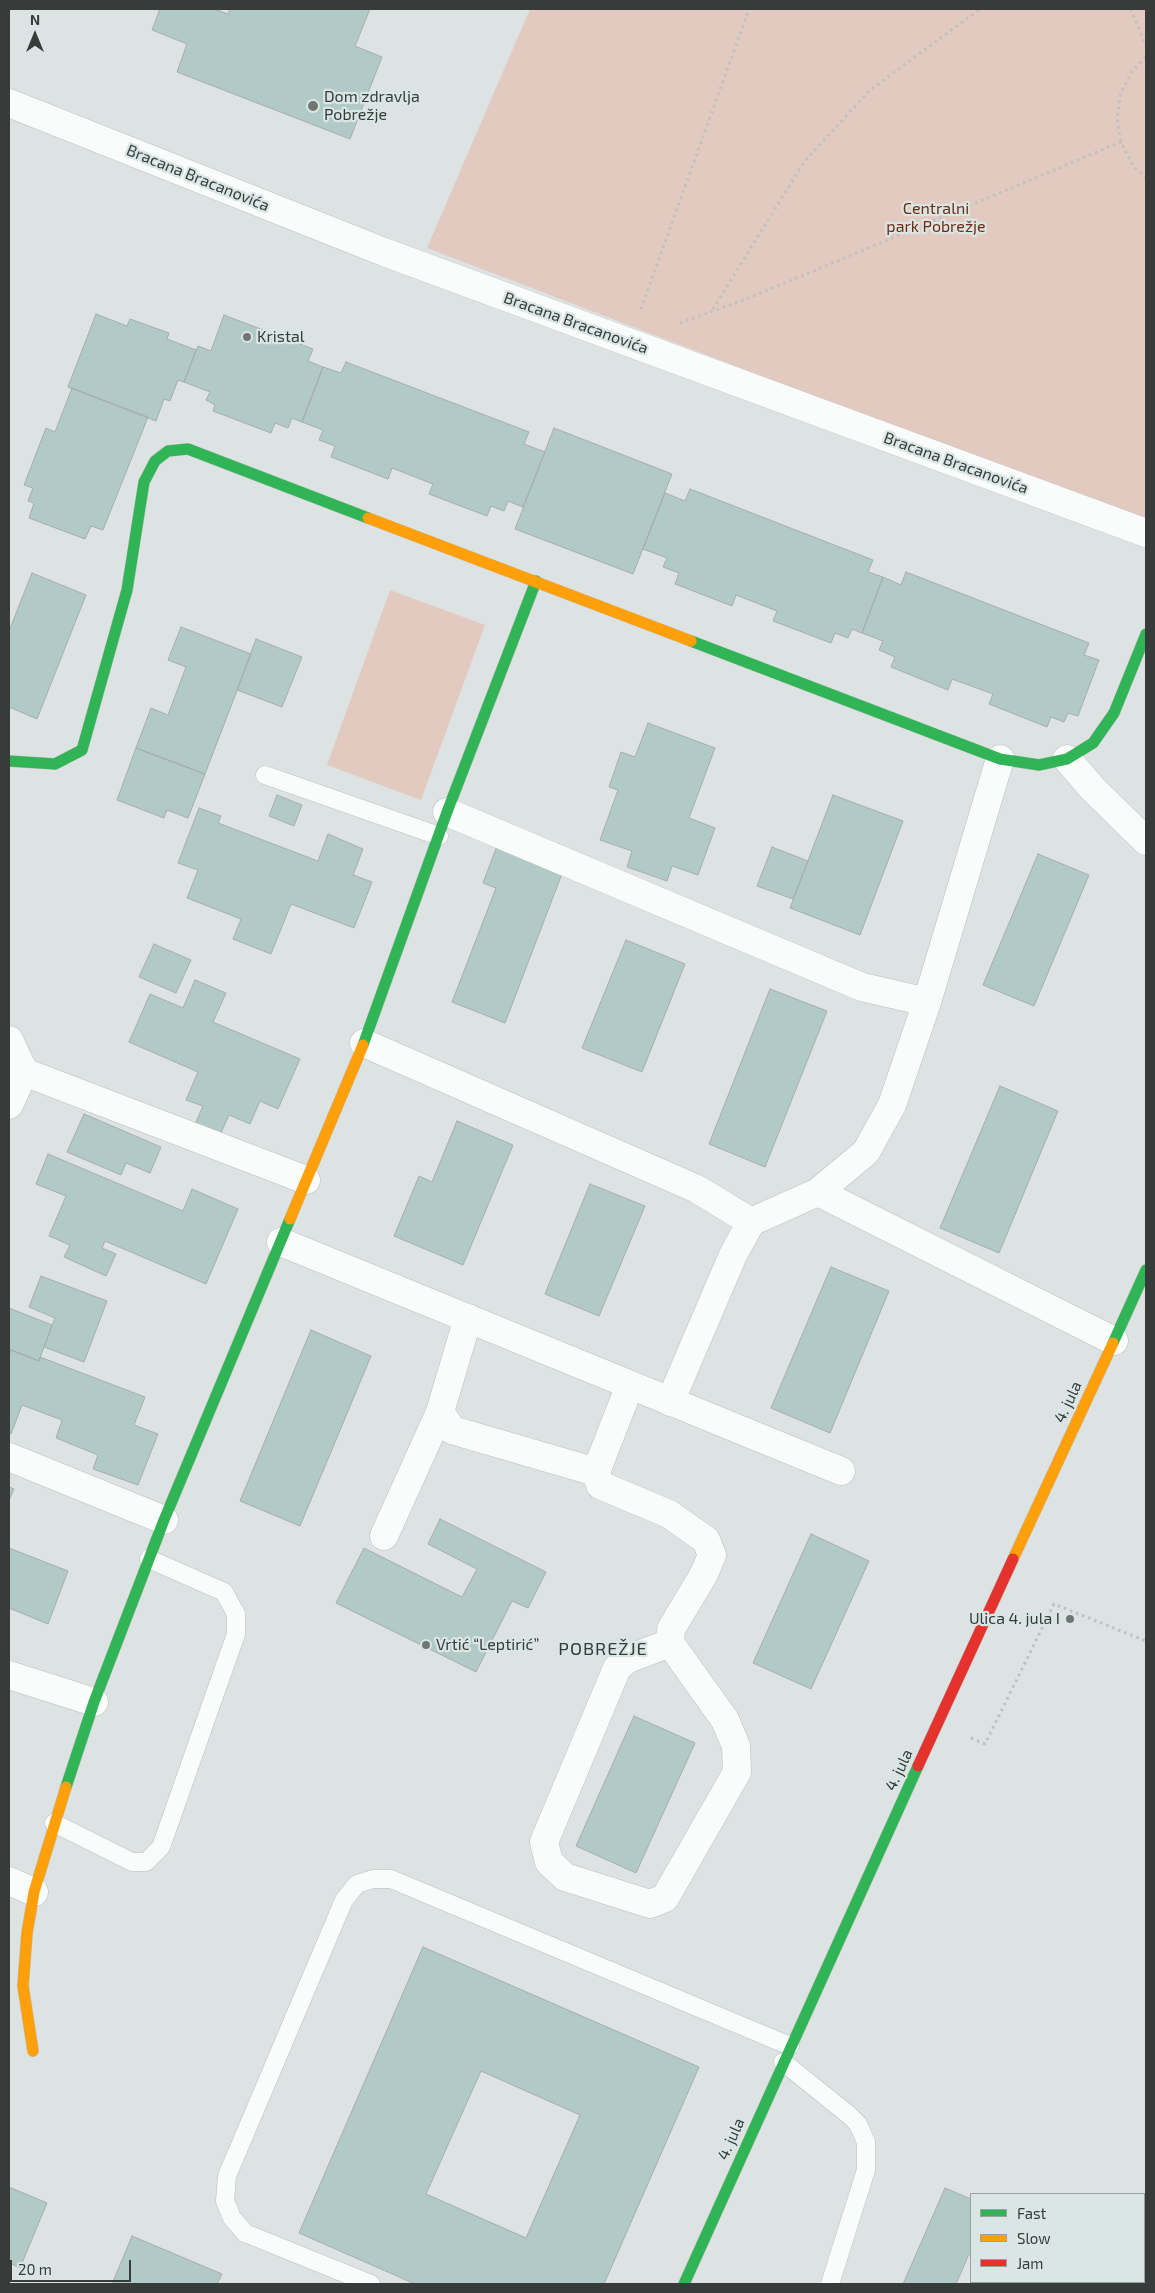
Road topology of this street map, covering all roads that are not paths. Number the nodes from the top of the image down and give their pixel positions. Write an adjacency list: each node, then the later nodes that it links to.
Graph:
1 (9, 103): 2 (street, Bracana Bracanovića)
2 (1146, 533)
3 (536, 581): 6 (street); 7 (street); 9 (street)
4 (1146, 634): 5 (street)
5 (1067, 758): 6 (street); 10 (street)
6 (1000, 759): 11 (street)
7 (9, 761)
8 (266, 776): 9 (lane)
9 (443, 824): 11 (street); 13 (street)
10 (1146, 841)
11 (927, 1002): 17 (street)
12 (9, 1040): 14 (street)
13 (364, 1044): 16 (street); 18 (street)
14 (24, 1072): 15 (street); 16 (street)
15 (9, 1105)
16 (306, 1180): 19 (street)
17 (818, 1192): 18 (street); 22 (street)
18 (751, 1222): 24 (street)
19 (282, 1242): 21 (street); 29 (street)
20 (1146, 1270): 22 (street, 4. jula)
21 (468, 1318): 23 (street); 25 (street)
22 (1114, 1341): 38 (street, 4. jula)
23 (630, 1385): 24 (street); 28 (street)
24 (670, 1402): 27 (street)
25 (440, 1412): 28 (street); 30 (street)
26 (9, 1457): 29 (street)
27 (841, 1471)
28 (596, 1472): 32 (street)
29 (164, 1520): 31 (street)
30 (384, 1536)
31 (149, 1559): 34 (street); 35 (lane)
32 (670, 1642): 32 (street)
33 (9, 1675): 34 (street)
34 (94, 1702): 35 (street)
35 (54, 1823): 37 (street)
36 (9, 1881): 37 (street)
37 (34, 1892): 39 (street)
38 (790, 2046): 40 (street, 4. jula); 41 (lane)
39 (33, 2051)
40 (783, 2062): 42 (street, 4. jula); 43 (lane)
41 (371, 2284)
42 (684, 2284)
43 (830, 2284)

